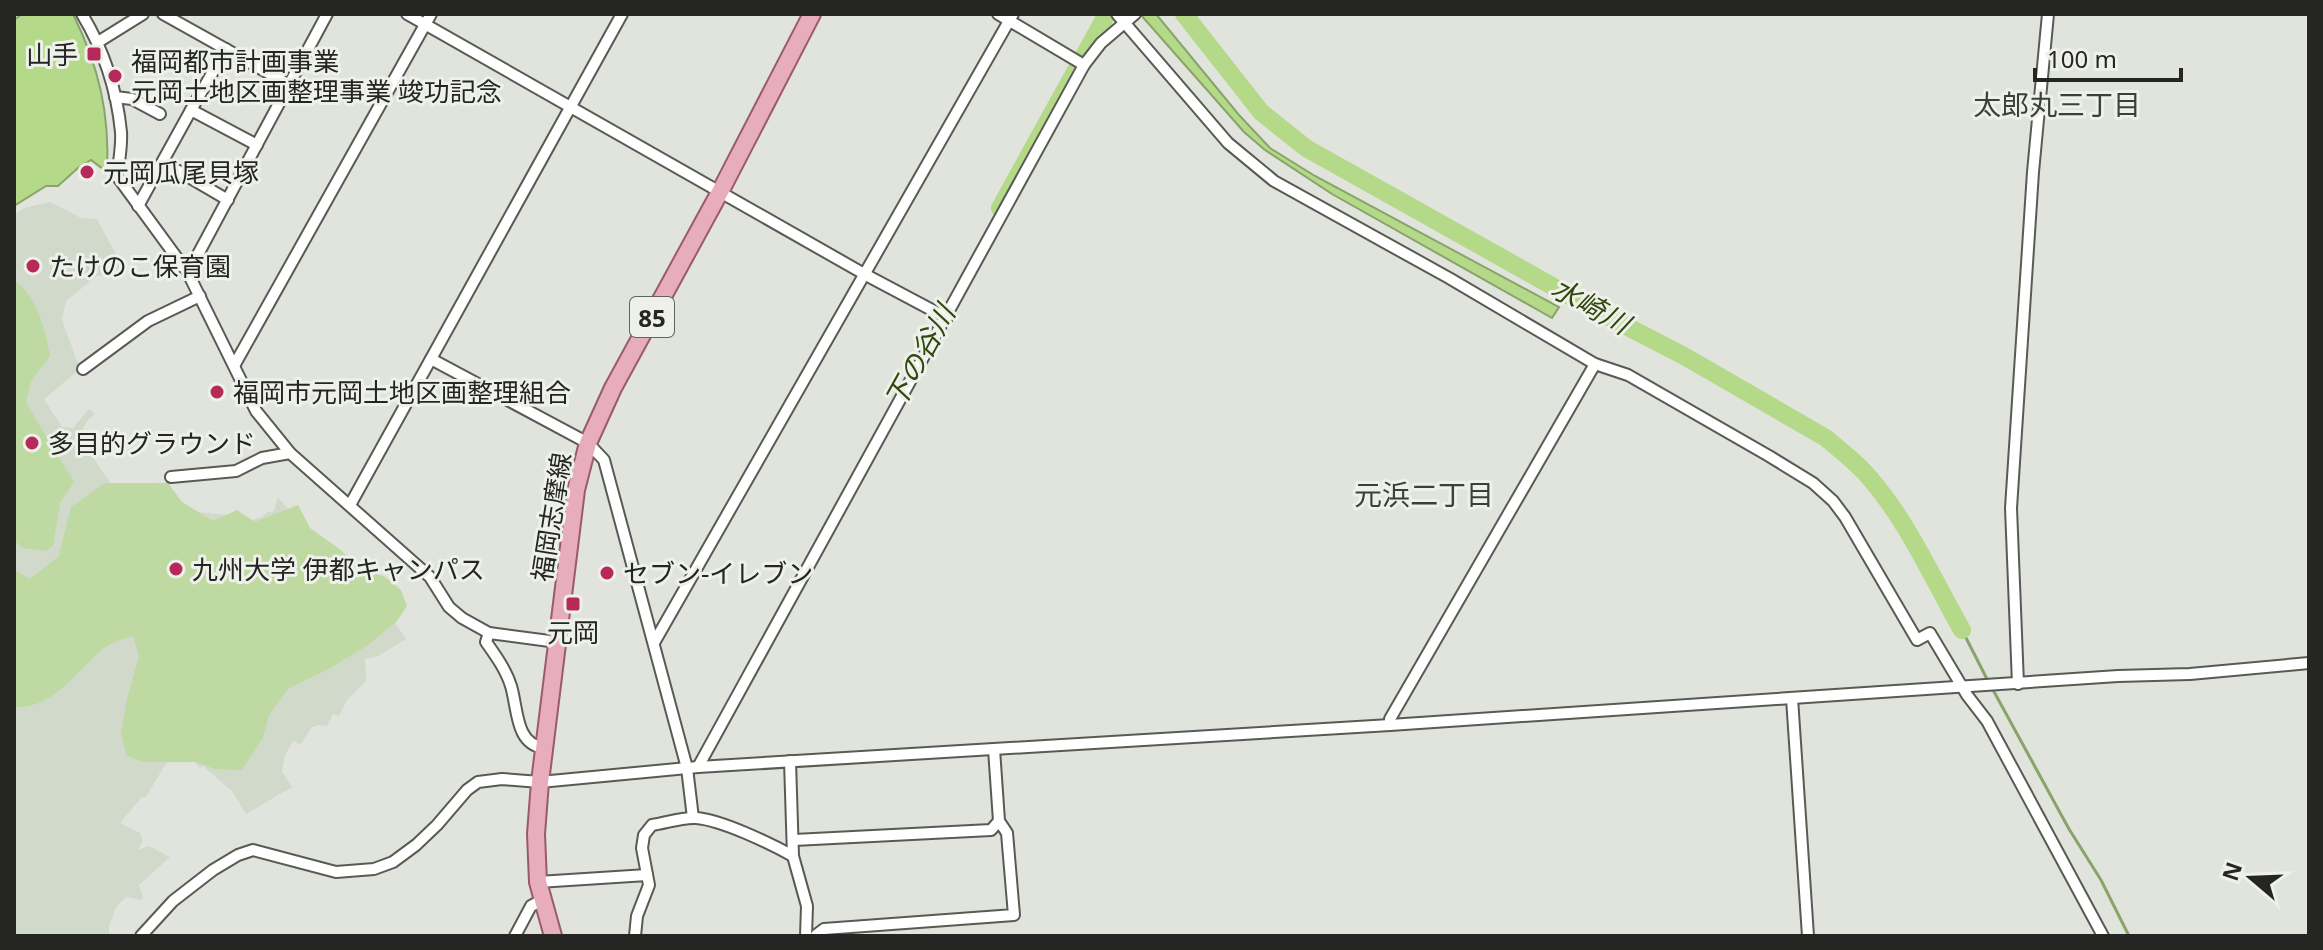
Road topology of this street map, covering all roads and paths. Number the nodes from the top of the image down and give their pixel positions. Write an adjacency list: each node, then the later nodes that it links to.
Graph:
1 (82, 14): 14 (street)
2 (143, 14): 14 (street)
3 (163, 14): 15 (street)
4 (313, 14): 10 (street)
5 (407, 14): 13 (street)
6 (622, 14): 19 (street)
7 (812, 14): 24 (main road, 福岡志摩線 / 85)
8 (998, 14): 11 (street)
9 (2048, 14): 43 (street)
10 (325, 17): 17 (street)
11 (1011, 17): 16 (street); 28 (street)
12 (1126, 17): 16 (street); 33 (street)
13 (428, 19): 19 (street); 32 (street)
14 (98, 42): 18 (street)
15 (226, 49): 17 (street); 20 (street)
16 (1081, 63): 30 (street)
17 (288, 84): 22 (street)
18 (115, 97): 21 (street); 26 (street)
19 (570, 108): 24 (street); 31 (street)
20 (191, 110): 22 (street); 23 (street)
21 (160, 114)
22 (257, 145): 25 (street)
23 (163, 162): 25 (street); 26 (street)
24 (721, 190): 28 (street); 35 (main road, 福岡志摩線 / 85)
25 (228, 200): 27 (street)
26 (138, 206): 27 (street)
27 (188, 273): 29 (street)
28 (866, 275): 30 (street); 40 (street)
29 (200, 296): 32 (street); 34 (street)
30 (942, 315): 50 (street)
31 (431, 359): 35 (street); 38 (street)
32 (235, 364): 36 (street)
33 (1595, 364): 44 (street); 46 (street)
34 (83, 369)
35 (588, 443): 40 (street); 41 (main road, 福岡志摩線 / 85)
36 (290, 453): 37 (street); 38 (street)
37 (171, 477)
38 (350, 505): 39 (street)
39 (489, 633): 41 (street); 47 (street)
40 (655, 641): 50 (street)
41 (557, 642): 47 (main road, 福岡志摩線 / 85)
42 (2309, 663): 43 (street)
43 (2018, 684): 44 (street)
44 (1963, 687): 45 (street); 65 (street)
45 (1792, 698): 46 (street); 64 (street)
46 (1390, 725): 48 (street)
47 (544, 748): 51 (main road, 福岡志摩線 / 85)
48 (994, 749): 49 (street); 53 (street)
49 (790, 761): 50 (street); 54 (street)
50 (692, 768): 51 (street); 52 (street)
51 (540, 782): 57 (main road, 福岡志摩線 / 85); 60 (street)
52 (693, 818): 55 (street); 56 (street)
53 (999, 821): 54 (street); 59 (street)
54 (794, 840): 55 (street)
55 (793, 856): 59 (street)
56 (647, 875): 57 (street); 63 (street)
57 (538, 882): 58 (main road, 福岡志摩線 / 85)
58 (542, 900): 61 (street); 62 (main road, 福岡志摩線 / 85)
59 (812, 934)
60 (141, 936)
61 (515, 936)
62 (553, 936)
63 (635, 936)
64 (1808, 936)
65 (2103, 936)

